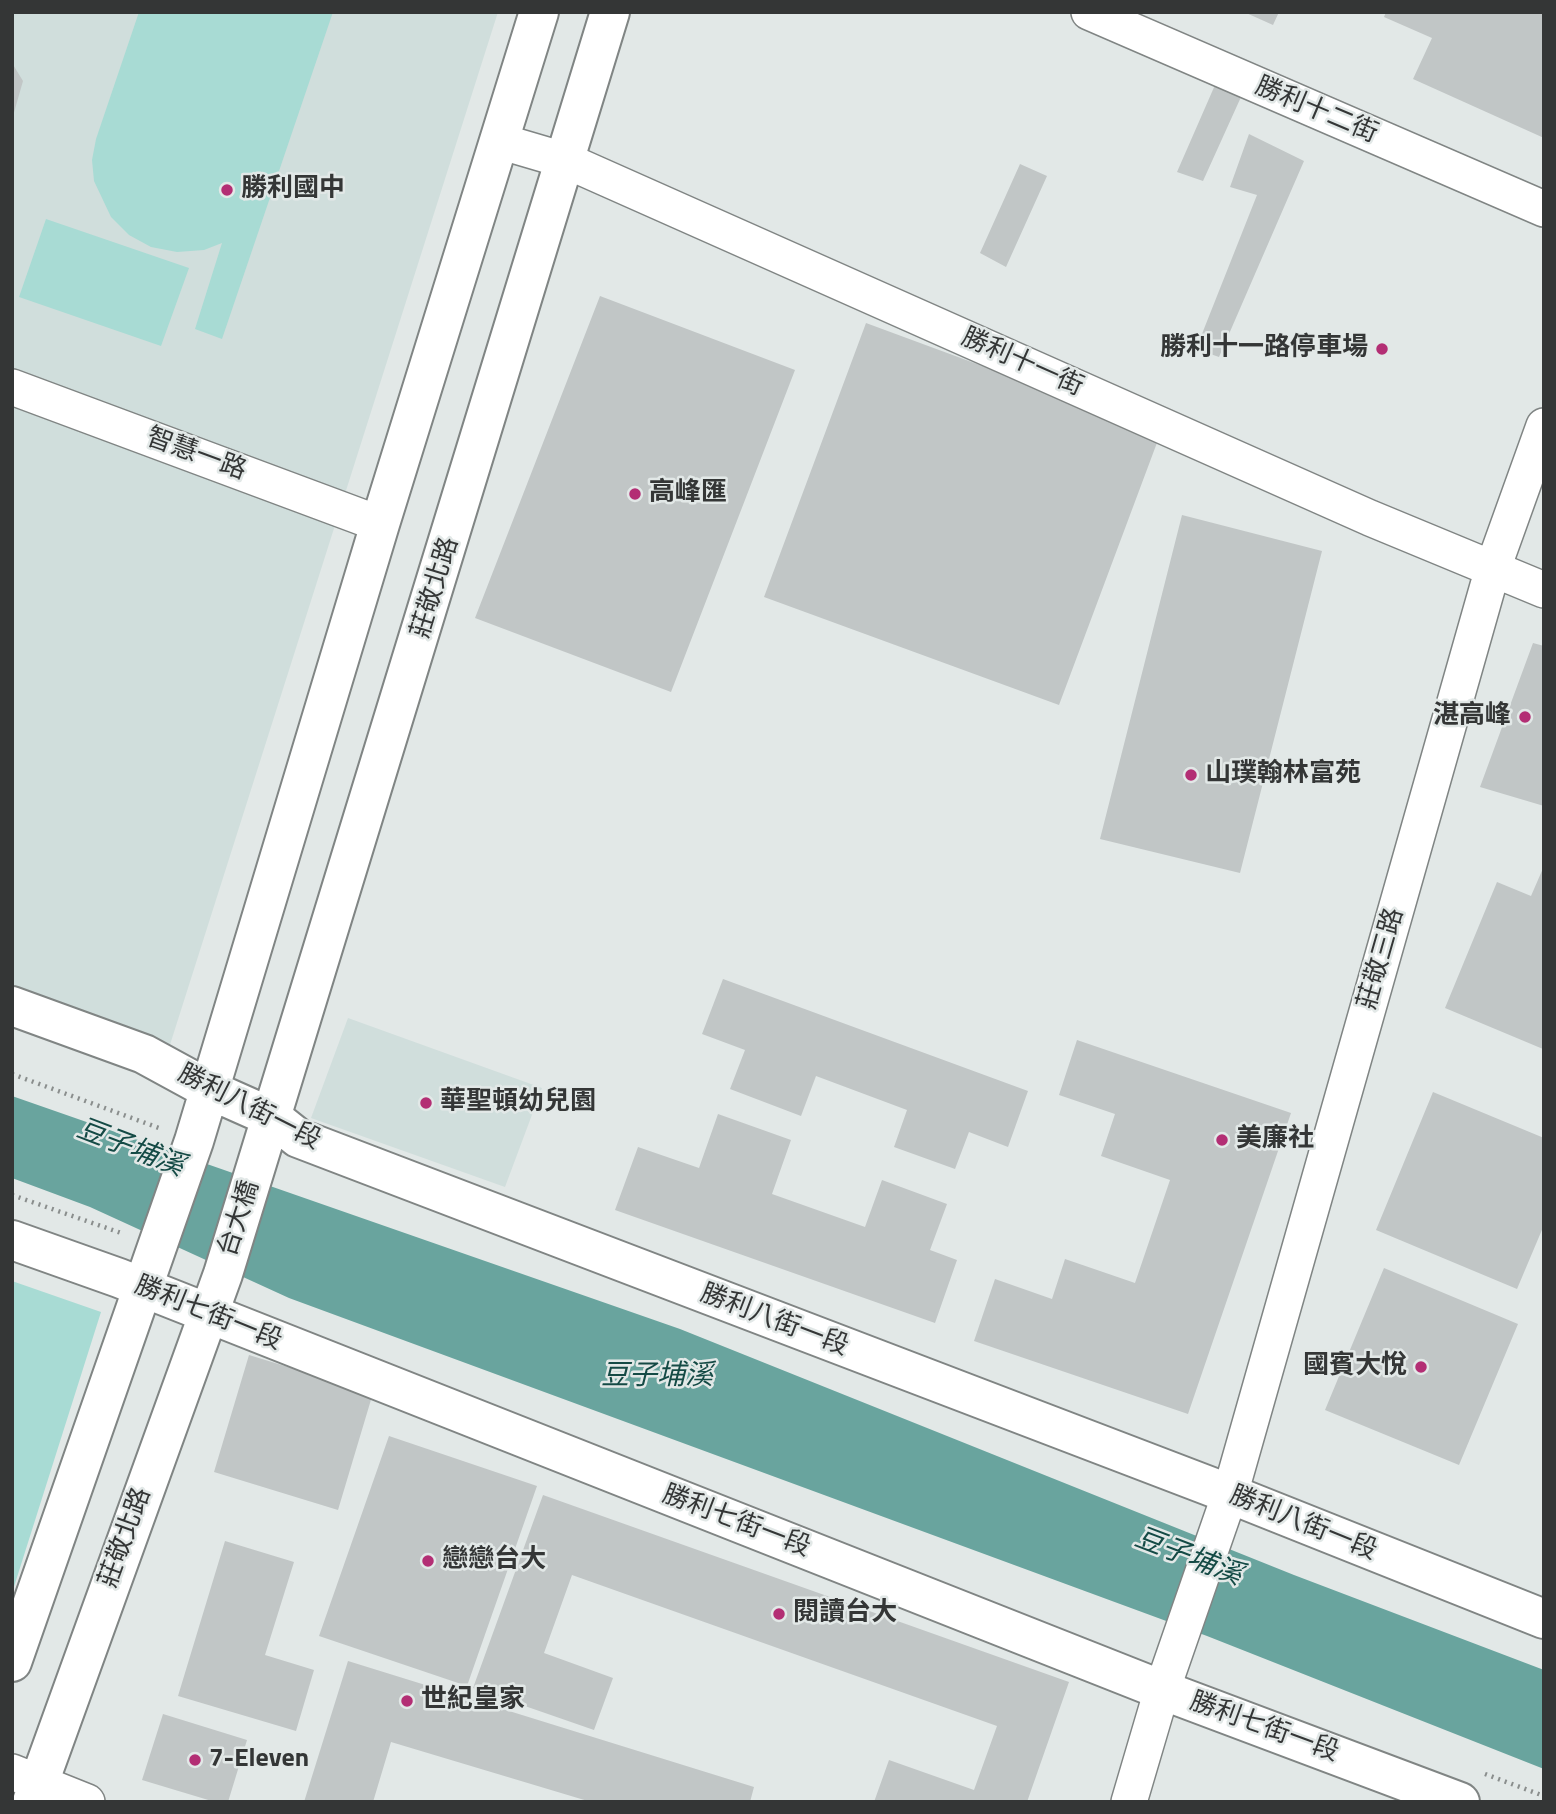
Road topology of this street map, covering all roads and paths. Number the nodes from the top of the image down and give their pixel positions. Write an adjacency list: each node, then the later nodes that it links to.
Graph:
1 (539, 12): 4 (street)
2 (610, 12): 5 (street, 莊敬北路)
3 (1089, 12): 6 (street, 勝利十二街)
4 (499, 141): 5 (street, 勝利十一街); 9 (street)
5 (567, 161): 10 (street, 勝利十一街); 15 (street, 莊敬北路)
6 (1544, 209)
7 (12, 387): 9 (street, 智慧一路)
8 (1544, 426): 10 (street, 莊敬三路)
9 (380, 524): 14 (street)
10 (1493, 568): 11 (street, 勝利十一街); 24 (street, 莊敬三路)
11 (1544, 590)
12 (12, 1006): 14 (street, 勝利八街一段)
13 (12, 1074): 16 (path)
14 (210, 1090): 15 (street, 勝利八街一段); 16 (street)
15 (273, 1118): 17 (street, 莊敬北路); 24 (street, 勝利八街一段)
16 (180, 1135): 20 (street)
17 (258, 1163): 21 (street, 台大橋)
18 (12, 1195): 20 (path)
19 (12, 1240): 22 (street, 勝利七街一段)
20 (147, 1243): 22 (street)
21 (223, 1274): 23 (street, 莊敬北路)
22 (145, 1289): 23 (street, 勝利七街一段); 26 (street)
23 (208, 1314): 27 (street, 勝利七街一段); 28 (street, 莊敬北路)
24 (1230, 1494): 25 (street, 勝利八街一段); 27 (street, 莊敬三路)
25 (1544, 1619)
26 (12, 1662)
27 (1162, 1690): 30 (street); 31 (street, 勝利七街一段)
28 (28, 1786): 29 (street)
29 (87, 1802)
30 (1129, 1802)
31 (1460, 1802)

